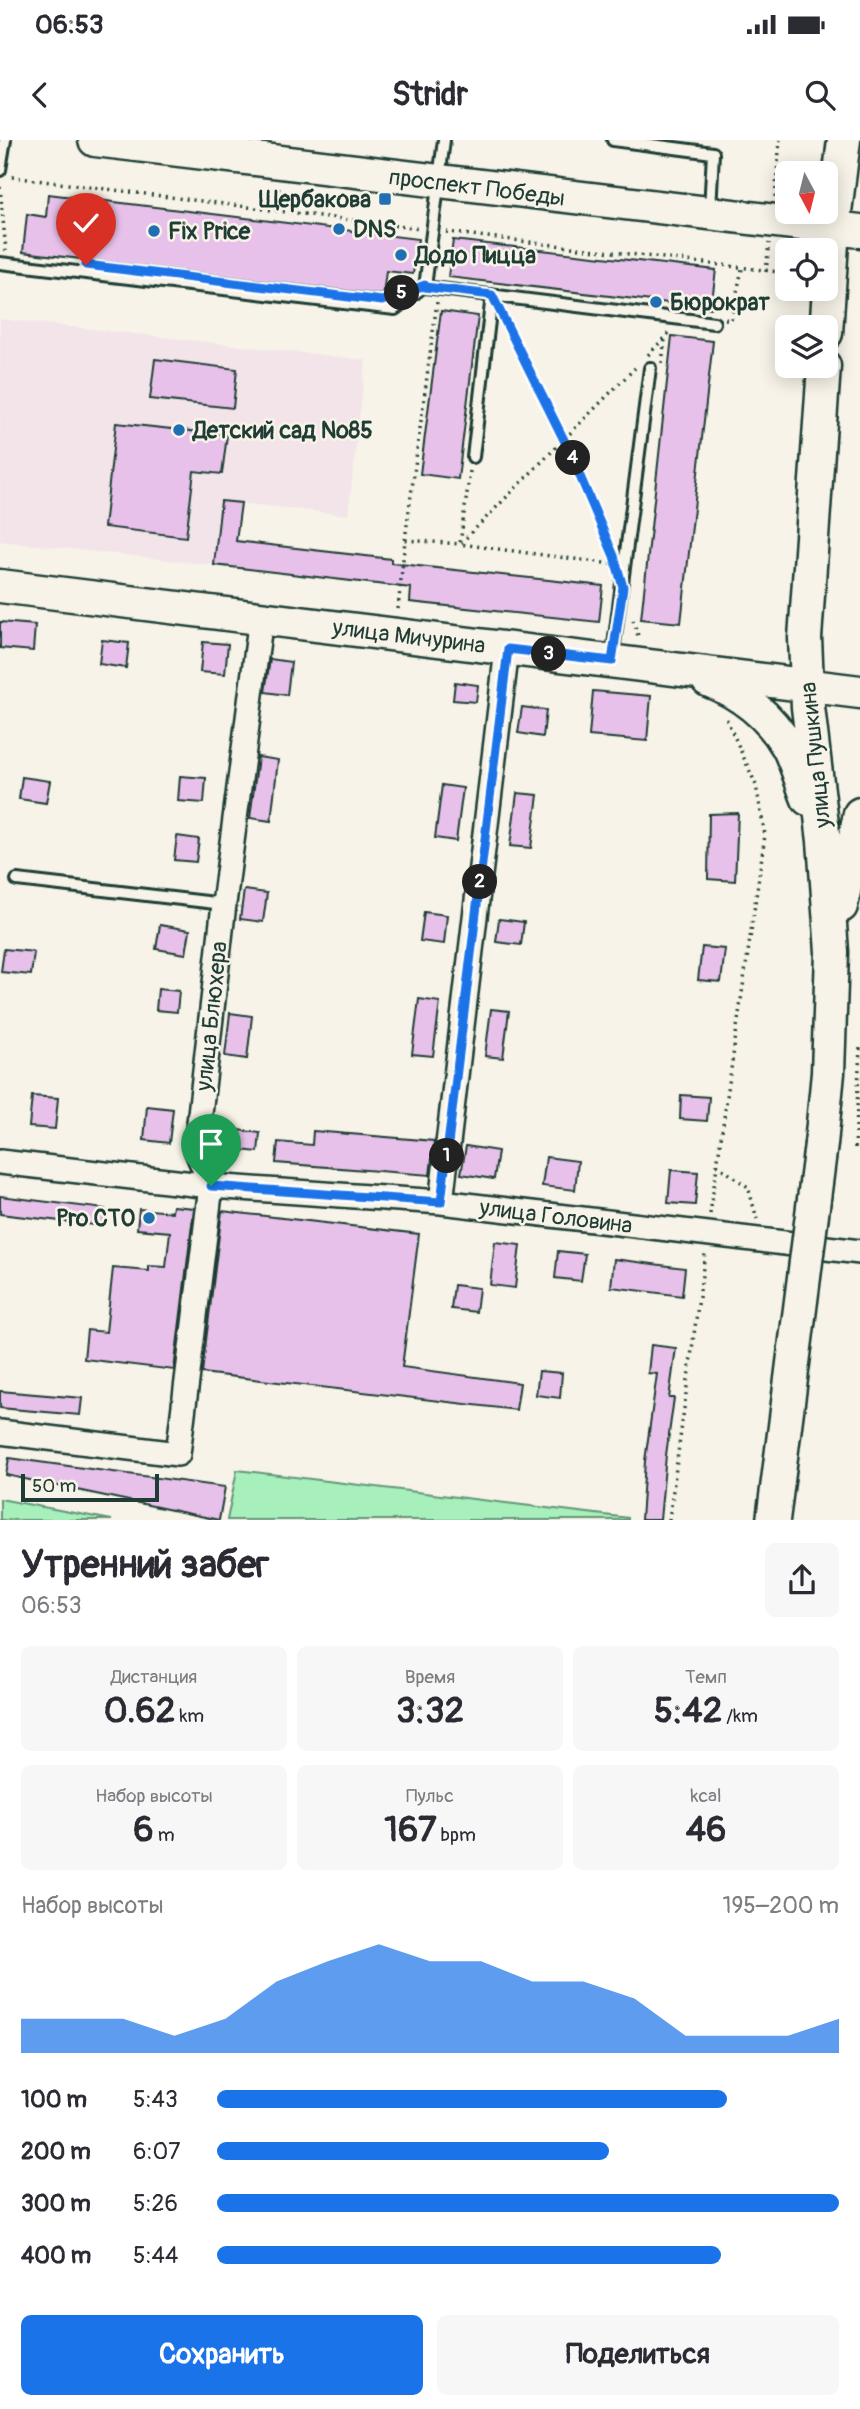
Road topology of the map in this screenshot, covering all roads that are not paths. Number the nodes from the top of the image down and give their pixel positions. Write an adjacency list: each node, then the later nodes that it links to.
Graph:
1 (5, 140): 7 (lane)
2 (95, 140): 8 (street, проспект Победы)
3 (444, 140): 8 (lane)
4 (613, 140): 6 (lane)
5 (844, 140): 10 (street)
6 (698, 145): 9 (lane)
7 (0, 170)
8 (438, 182): 9 (street, проспект Победы); 12 (lane)
9 (710, 214): 10 (street, проспект Победы)
10 (847, 230): 14 (street)
11 (3, 259): 12 (lane)
12 (425, 285): 13 (lane)
13 (492, 295): 15 (lane); 18 (lane)
14 (830, 315)
15 (717, 321)
16 (650, 368): 22 (lane)
17 (823, 378): 24 (street, улица Пушкина)
18 (473, 457)
19 (0, 586): 20 (street, улица Мичурина)
20 (261, 617): 21 (street, улица Мичурина); 29 (street, улица Блюхера)
21 (508, 649): 22 (street, улица Мичурина); 33 (street)
22 (612, 661): 23 (street, улица Мичурина)
23 (681, 668): 24 (street, улица Мичурина); 27 (street)
24 (807, 686): 25 (street, улица Мичурина); 27 (street, улица Пушкина)
25 (860, 692)
26 (860, 814): 30 (street)
27 (824, 841): 30 (street, улица Пушкина)
28 (17, 880): 29 (lane)
29 (224, 905): 32 (street, улица Блюхера)
30 (832, 952): 36 (street, улица Пушкина, bridge)
31 (0, 1162): 32 (street, улица Головина)
32 (211, 1186): 33 (street, улица Головина); 35 (street, улица Блюхера)
33 (441, 1202): 34 (street, улица Головина)
34 (860, 1252)
35 (0, 1432)
36 (773, 1520)

